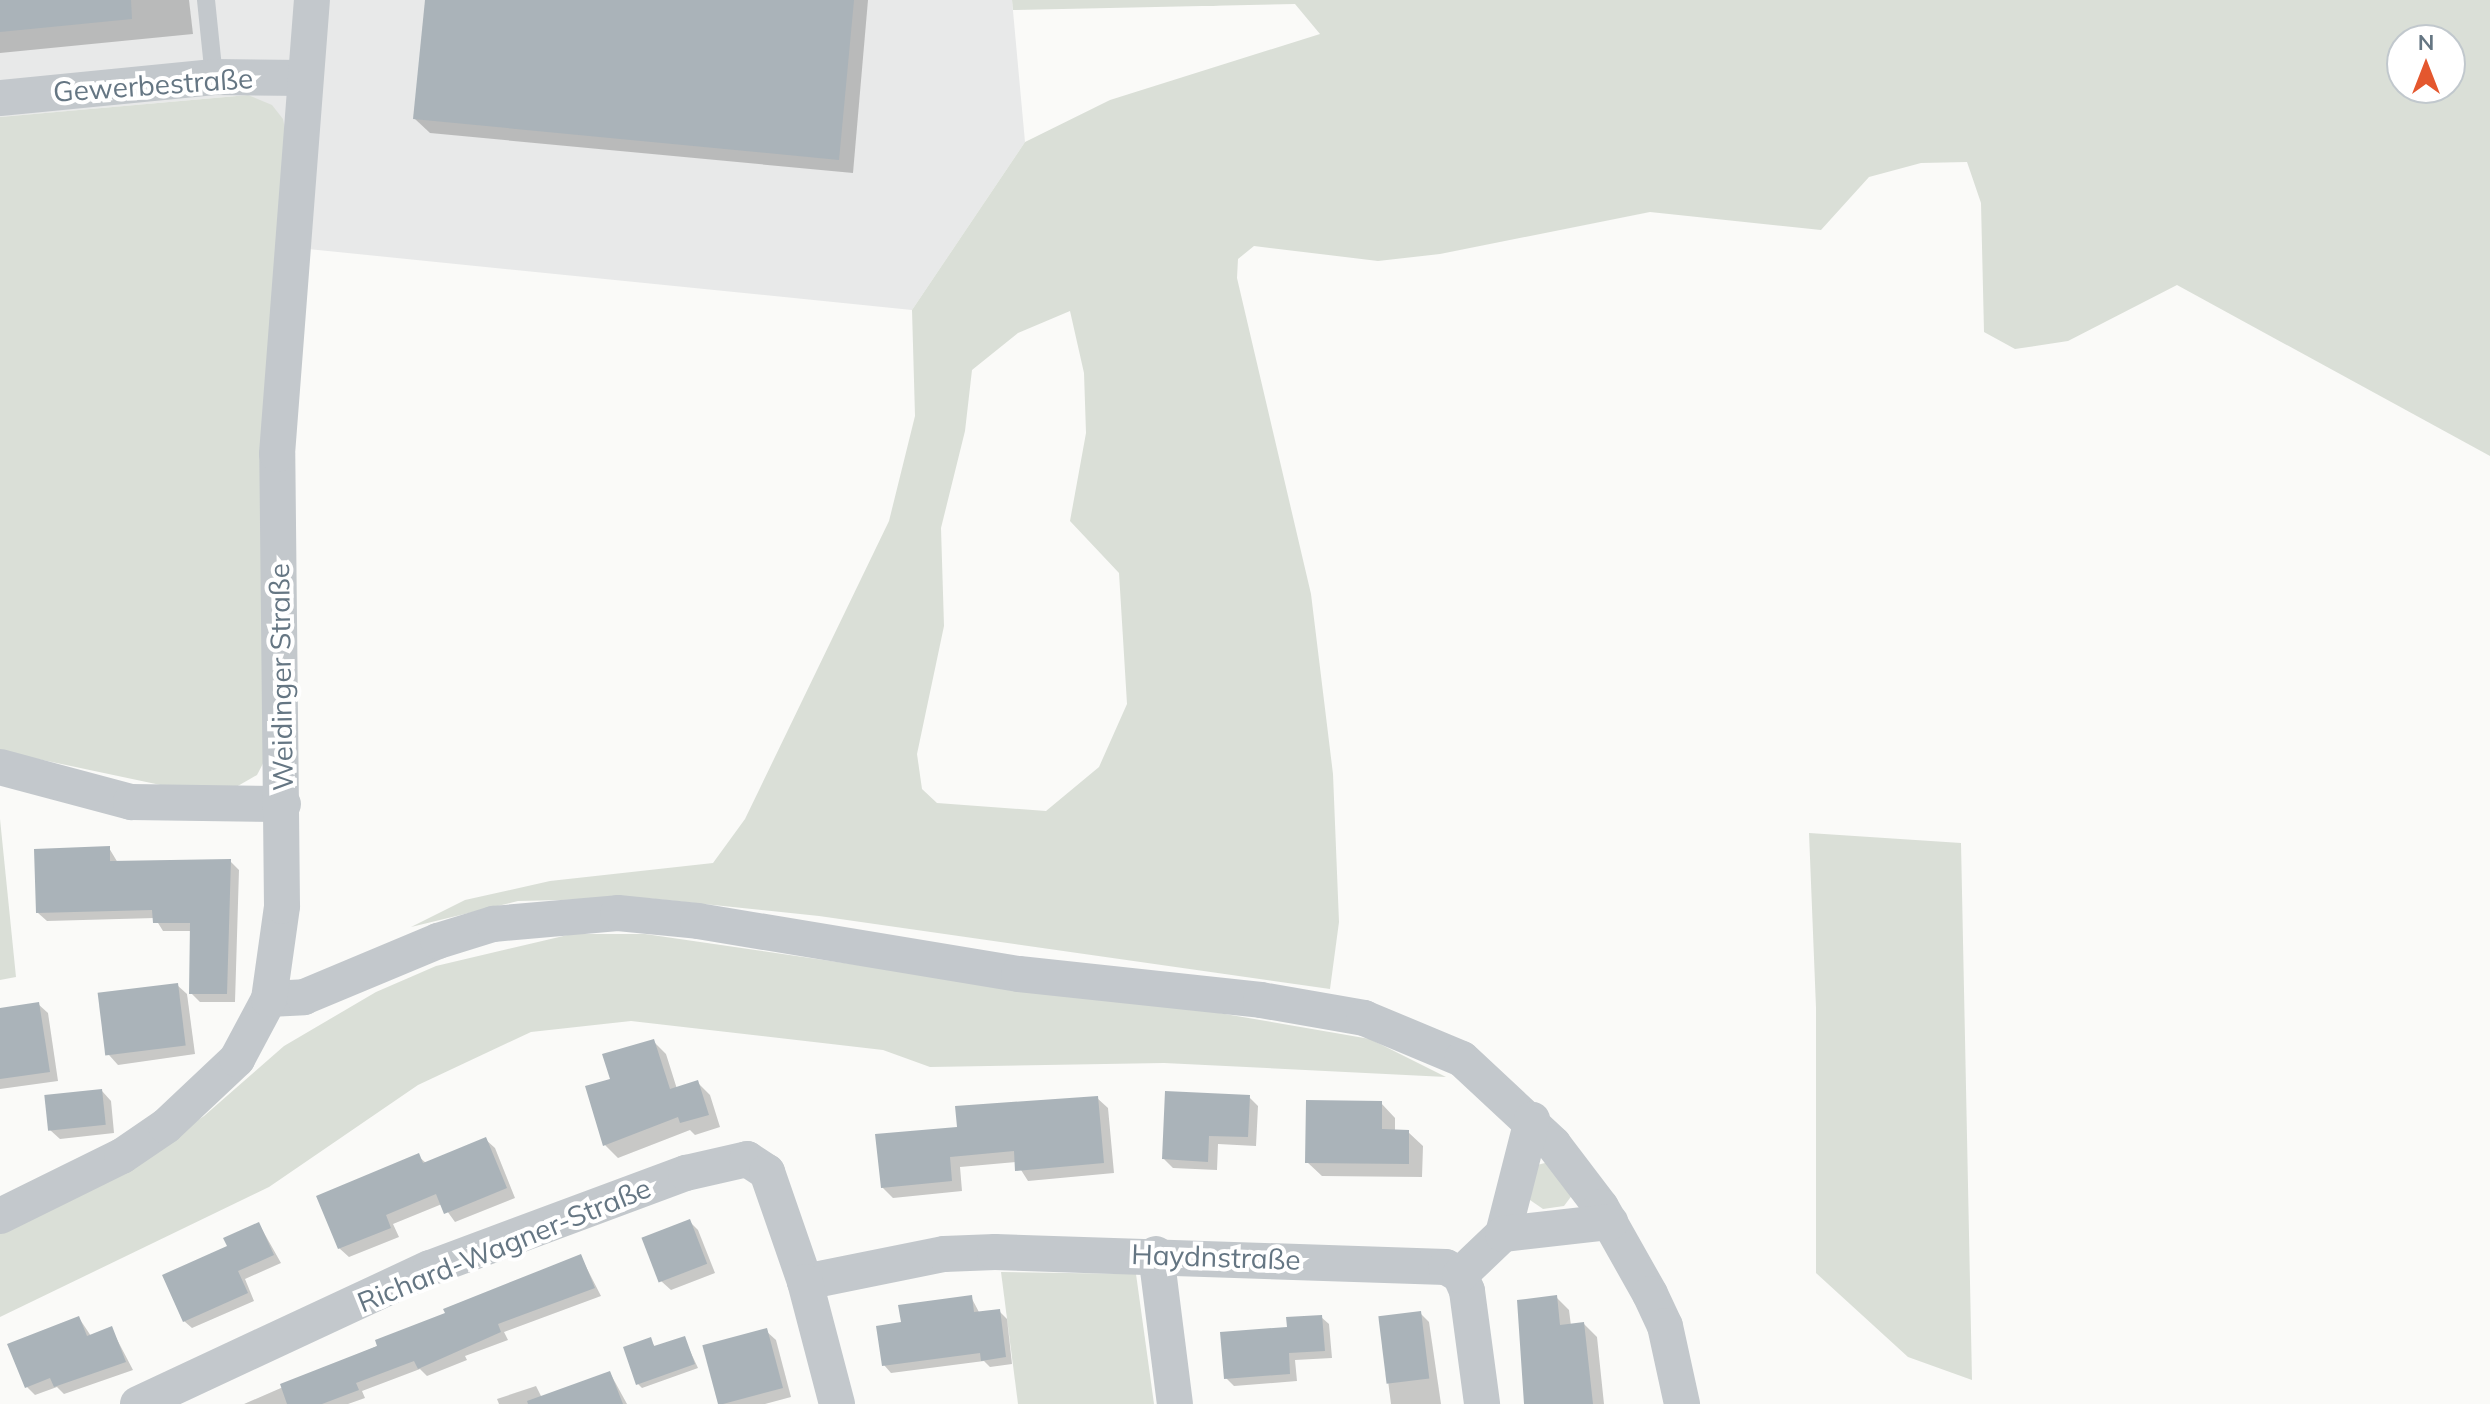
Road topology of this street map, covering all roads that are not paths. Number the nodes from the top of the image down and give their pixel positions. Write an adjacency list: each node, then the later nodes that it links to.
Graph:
1 (206, 0): 3 (lane)
2 (312, 0): 4 (street, Weidinger Straße)
3 (214, 77): 4 (street, Gewerbestraße); 5 (street, Gewerbestraße)
4 (305, 78): 7 (street, Weidinger Straße)
5 (0, 98)
6 (0, 767): 7 (street)
7 (283, 804): 8 (street, Weidinger Straße)
8 (269, 999): 9 (street); 10 (street, Weidinger Straße)
9 (1532, 1120): 11 (street); 12 (street)
10 (0, 1216)
11 (1610, 1222): 12 (street); 20 (street)
12 (1503, 1234): 14 (street)
13 (1156, 1254): 14 (street, Haydnstraße); 15 (street, Haydnstraße); 18 (street)
14 (1460, 1275): 19 (street)
15 (805, 1282): 16 (street, Richard-Wagner-Straße); 17 (street)
16 (138, 1404)
17 (837, 1404)
18 (1175, 1404)
19 (1482, 1404)
20 (1682, 1404)

